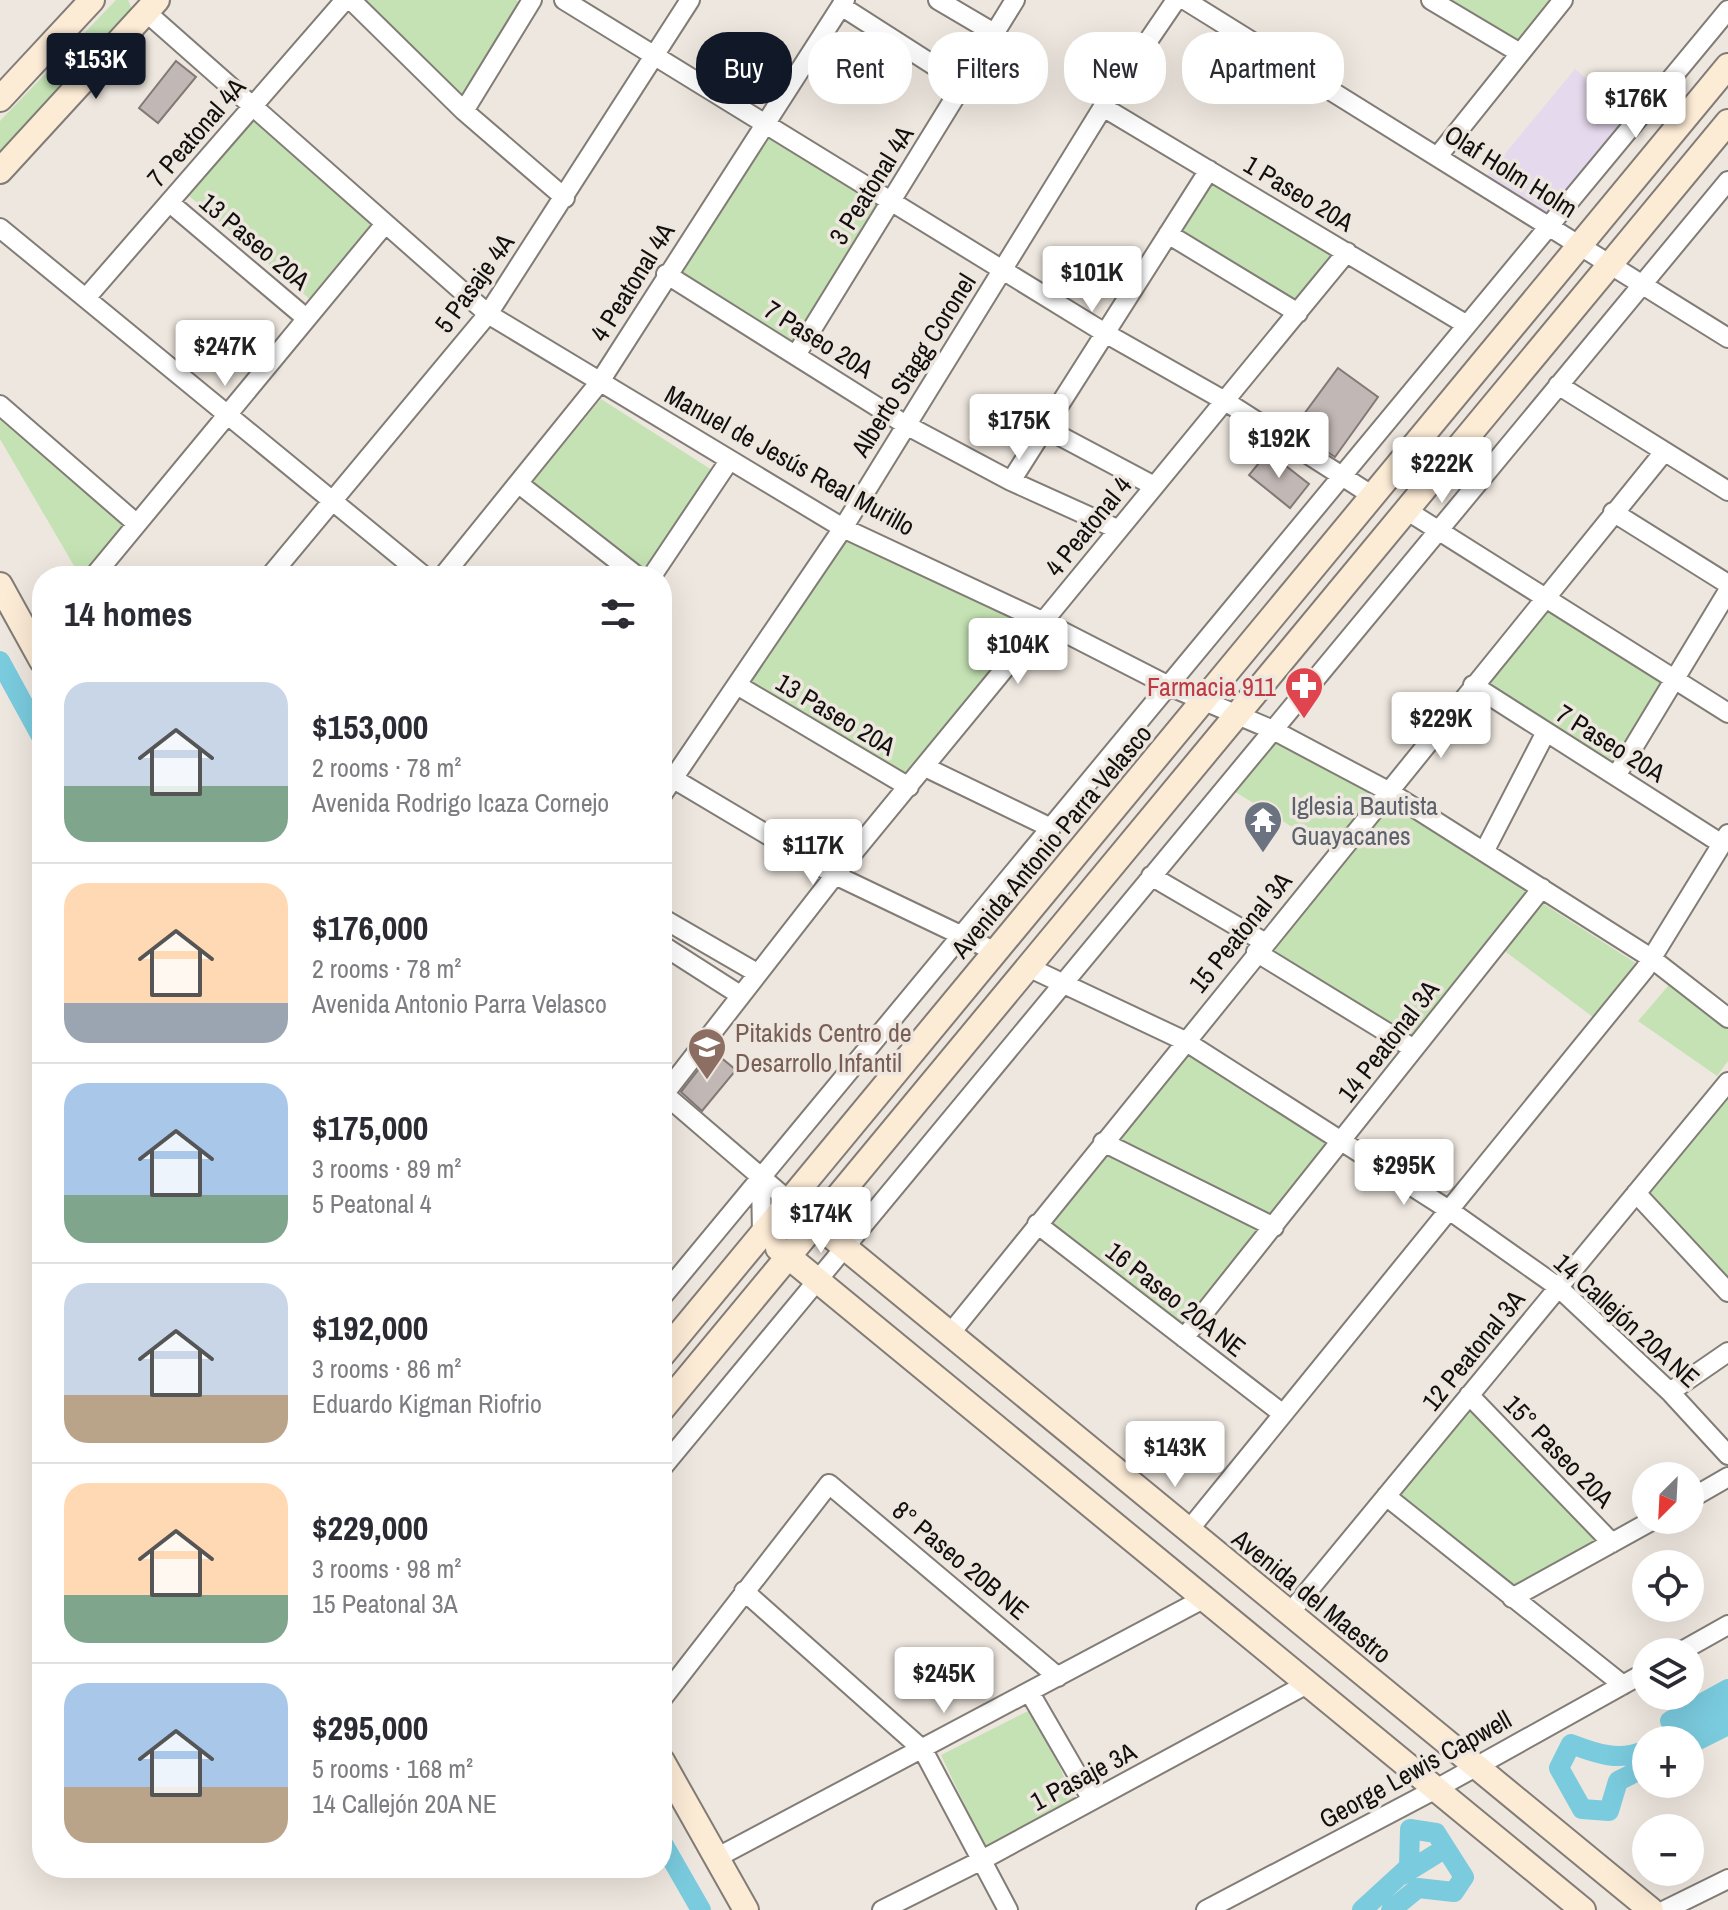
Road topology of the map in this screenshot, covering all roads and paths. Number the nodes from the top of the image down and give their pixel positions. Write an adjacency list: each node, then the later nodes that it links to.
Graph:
1 (92, 0): 21 (street)
2 (348, 0): 23 (street, 7 Peatonal 4A); 25 (street)
3 (532, 0): 25 (street)
4 (564, 0): 18 (street)
5 (690, 0): 18 (street, 5 Pasaje 4A)
6 (938, 0): 15 (street)
7 (1015, 0): 16 (street, 3 Peatonal 4A)
8 (1176, 0): 24 (street, Alberto Stagg Coronel)
9 (1185, 0): 28 (street, Olaf Holm Holm)
10 (1431, 0): 17 (street)
11 (1563, 0): 17 (street)
12 (843, 3): 19 (street); 27 (street, 4 Peatonal 4A)
13 (147, 4): 23 (street, Manuel de Jesús Real Murillo); 30 (street)
14 (1728, 10): 36 (street, Avenida Antonio Parra Velasco)
15 (992, 32)
16 (995, 32)
17 (1520, 53): 28 (street)
18 (656, 57): 27 (street); 32 (street, 5 Pasaje 4A)
19 (928, 60)
20 (1728, 66): 39 (street, Avenida Antonio Parra Velasco)
21 (0, 99)
22 (951, 104): 33 (street, 3 Peatonal 4A)
23 (252, 107): 34 (street, 7 Peatonal 4A); 35 (street, Manuel de Jesús Real Murillo)
24 (1103, 107): 29 (street, 1 Paseo 20A); 42 (street, Alberto Stagg Coronel)
25 (464, 111): 32 (street)
26 (1728, 122): 41 (street)
27 (764, 123): 33 (street); 43 (street, 4 Peatonal 4A)
28 (1438, 156): 36 (street, Olaf Holm Holm)
29 (1209, 170): 38 (street); 40 (street, 1 Paseo 20A)
30 (0, 171)
31 (1728, 181): 44 (street)
32 (565, 198): 47 (street, 5 Pasaje 4A)
33 (891, 202): 42 (street); 52 (street, 3 Peatonal 4A)
34 (170, 203): 45 (street, 7 Peatonal 4A); 48 (street, 13 Paseo 20A)
35 (385, 224): 47 (street, Manuel de Jesús Real Murillo); 48 (street)
36 (1549, 226): 39 (street, Olaf Holm Holm); 49 (street, Avenida Antonio Parra Velasco)
37 (0, 228): 45 (street)
38 (1168, 234): 46 (street); 50 (street)
39 (1580, 245): 41 (street, Olaf Holm Holm); 67 (street, Avenida Antonio Parra Velasco)
40 (1347, 252): 46 (street, 4 Peatonal 4); 49 (street, 1 Paseo 20A)
41 (1610, 264): 44 (street, Olaf Holm Holm); 69 (street)
42 (1002, 270): 50 (street); 58 (street, Alberto Stagg Coronel)
43 (666, 274): 52 (street, 7 Paseo 20A); 53 (street, 4 Peatonal 4A)
44 (1642, 284): 51 (street, Olaf Holm Holm); 54 (street)
45 (86, 298): 57 (street)
46 (1298, 313): 55 (street, 4 Peatonal 4)
47 (488, 314): 53 (street, Manuel de Jesús Real Murillo); 68 (street, 5 Pasaje 4A)
48 (306, 318): 57 (street)
49 (1467, 325): 62 (street, Avenida Antonio Parra Velasco)
50 (1105, 333): 55 (street); 59 (street)
51 (1728, 338)
52 (796, 355): 58 (street, 7 Paseo 20A)
53 (599, 383): 61 (street, Manuel de Jesús Real Murillo); 64 (street, 4 Peatonal 4A)
54 (1558, 385): 60 (street); 74 (street)
55 (1225, 401): 62 (street); 65 (street, 4 Peatonal 4)
56 (0, 405): 71 (street)
57 (230, 416): 68 (street); 71 (street)
58 (906, 425): 63 (street, 7 Paseo 20A); 72 (street, Alberto Stagg Coronel)
59 (1045, 428): 63 (street); 65 (street)
60 (1664, 452): 66 (street); 70 (street, 15 Peatonal 3A)
61 (729, 461): 72 (street, Manuel de Jesús Real Murillo); 80 (street)
62 (1342, 476): 67 (street); 90 (street, Avenida Antonio Parra Velasco)
63 (1011, 481): 73 (street, 7 Paseo 20A)
64 (519, 484): 78 (street, 4 Peatonal 4A); 79 (street)
65 (1154, 486): 73 (street, 4 Peatonal 4)
66 (1728, 491)
67 (1373, 496): 91 (street, Avenida Antonio Parra Velasco)
68 (332, 501): 76 (street, 5 Pasaje 4A); 77 (street)
69 (1406, 510): 74 (street); 93 (street)
70 (1613, 512): 81 (street); 84 (street, 15 Peatonal 3A)
71 (137, 524): 75 (street)
72 (843, 528): 85 (street, Manuel de Jesús Real Murillo); 88 (street, Alberto Stagg Coronel)
73 (1117, 529): 85 (street, 4 Peatonal 4)
74 (1438, 530): 84 (street); 94 (street)
75 (102, 566)
76 (278, 566)
77 (412, 566)
78 (451, 566)
79 (624, 566)
80 (659, 566)
81 (1728, 584)
82 (0, 585): 86 (street)
83 (1728, 591): 87 (street)
84 (1548, 599): 87 (street); 89 (street, 15 Peatonal 3A)
85 (1044, 622): 90 (street, Manuel de Jesús Real Murillo); 96 (street, 4 Peatonal 4)
86 (32, 636)
87 (1674, 680): 92 (street); 98 (street)
88 (737, 685): 97 (street, Alberto Stagg Coronel); 100 (street, 13 Paseo 20A)
89 (1473, 685): 95 (street, 7 Paseo 20A); 101 (street, 15 Peatonal 3A)
90 (1169, 686): 91 (street, Manuel de Jesús Real Murillo); 102 (street, Avenida Antonio Parra Velasco)
91 (1203, 702): 93 (street, Manuel de Jesús Real Murillo); 112 (street, Avenida Antonio Parra Velasco)
92 (1728, 713)
93 (1236, 716): 94 (street, Manuel de Jesús Real Murillo); 114 (street)
94 (1273, 730): 101 (street, Manuel de Jesús Real Murillo); 106 (street)
95 (1546, 732): 98 (street, 7 Paseo 20A); 104 (street)
96 (925, 767): 100 (street, 4 Peatonal 4); 102 (street, 13 Paseo 20A)
97 (672, 773)
98 (1616, 776): 103 (street, 7 Paseo 20A)
99 (672, 787): 105 (street)
100 (909, 787): 105 (street, 4 Peatonal 4)
101 (1388, 791): 104 (street, Manuel de Jesús Real Murillo); 110 (street, 15 Peatonal 3A)
102 (1051, 828): 109 (street, Avenida Antonio Parra Velasco)
103 (1725, 839): 113 (street)
104 (1485, 850): 107 (street, Manuel de Jesús Real Murillo)
105 (835, 875): 109 (street); 115 (street, 4 Peatonal 4)
106 (1151, 876): 110 (street); 116 (street)
107 (1542, 888): 113 (street, Manuel de Jesús Real Murillo); 120 (street, 14 Peatonal 3A)
108 (672, 924): 115 (street)
109 (962, 935): 112 (street); 126 (street, Avenida Antonio Parra Velasco)
110 (1260, 947): 119 (street, 15 Peatonal 3A); 120 (street)
111 (672, 951): 117 (street)
112 (996, 952): 128 (street, Avenida Antonio Parra Velasco)
113 (1651, 958): 118 (street, Manuel de Jesús Real Murillo); 129 (street)
114 (1028, 967): 116 (street, 14 Callejón 20A NE); 130 (street)
115 (757, 973): 117 (street, 4 Peatonal 4)
116 (1063, 984): 119 (street, 14 Callejón 20A NE); 134 (street)
117 (740, 995): 121 (street, 4 Peatonal 4)
118 (1728, 1018)
119 (1185, 1041): 124 (street, 15 Peatonal 3A); 125 (street, 14 Callejón 20A NE)
120 (1414, 1049): 125 (street, 14 Peatonal 3A)
121 (672, 1082)
122 (1728, 1082): 127 (street, 12 Peatonal 3A)
123 (672, 1102): 126 (street)
124 (1103, 1142): 131 (street, 15 Peatonal 3A); 132 (street)
125 (1342, 1142): 129 (street, 14 Callejón 20A NE); 132 (street, 14 Peatonal 3A)
126 (761, 1177): 128 (street); 133 (street); 137 (street, Avenida Antonio Parra Velasco)
127 (1636, 1193): 138 (street, 12 Peatonal 3A); 139 (street)
128 (789, 1201): 130 (street, Avenida del Maestro); 133 (street, Avenida Antonio Parra Velasco)
129 (1449, 1210): 138 (street, 14 Callejón 20A NE); 147 (street)
130 (816, 1224): 134 (street, Avenida del Maestro); 135 (street)
131 (1037, 1224): 140 (street, 15 Peatonal 3A); 141 (street, 16 Paseo 20A NE)
132 (1274, 1227): 141 (street, 14 Peatonal 3A)
133 (762, 1234): 135 (street); 142 (street, Avenida Antonio Parra Velasco)
134 (844, 1248): 136 (street); 140 (street, Avenida del Maestro)
135 (789, 1257): 136 (street); 146 (street)
136 (817, 1280): 149 (street); 158 (street)
137 (672, 1285)
138 (1558, 1287): 144 (street, 14 Callejón 20A NE); 145 (street, 12 Peatonal 3A)
139 (1728, 1292)
140 (949, 1335): 153 (street, Avenida del Maestro)
141 (1184, 1338): 147 (street, 16 Paseo 20A NE)
142 (672, 1343)
143 (1728, 1352): 144 (street)
144 (1670, 1392): 148 (street, 14 Callejón 20A NE)
145 (1469, 1395): 152 (street, 12 Peatonal 3A); 155 (street, 15° Paseo 20A)
146 (672, 1397)
147 (1283, 1414): 153 (street)
148 (1728, 1455)
149 (672, 1456)
150 (1728, 1477): 151 (street)
151 (1704, 1491)
152 (1386, 1496): 157 (street); 159 (street, 12 Peatonal 3A)
153 (1188, 1531): 159 (street, Avenida del Maestro)
154 (1632, 1532): 155 (street)
155 (1612, 1543): 157 (street)
156 (744, 1591): 162 (street, 8° Paseo 20B NE); 166 (street); 168 (street)
157 (1512, 1598): 165 (street)
158 (1203, 1599): 162 (street); 164 (street)
159 (1289, 1614): 169 (street, Avenida del Maestro)
160 (1728, 1625): 161 (street)
161 (1704, 1638)
162 (1058, 1677): 167 (street)
163 (1632, 1680): 165 (street, George Lewis Capwell)
164 (1307, 1684): 171 (street); 172 (street, 1 Pasaje 3A)
165 (1623, 1685): 169 (street, George Lewis Capwell)
166 (672, 1686)
167 (1030, 1693): 168 (street); 172 (street)
168 (923, 1750): 174 (street); 175 (street)
169 (1475, 1765): 171 (street, George Lewis Capwell); 173 (street, Avenida del Maestro)
170 (672, 1779): 174 (street)
171 (1436, 1789): 176 (street); 181 (street, George Lewis Capwell)
172 (1092, 1800): 175 (street, 1 Pasaje 3A)
173 (1570, 1843): 176 (street); 183 (street, Avenida del Maestro)
174 (716, 1858): 178 (street)
175 (982, 1860): 179 (street, 1 Pasaje 3A); 180 (street)
176 (1538, 1874): 182 (street)
177 (1728, 1879): 184 (street)
178 (746, 1910)
179 (882, 1910)
180 (1008, 1910)
181 (1206, 1910)
182 (1583, 1910)
183 (1651, 1910)
184 (1665, 1910)

